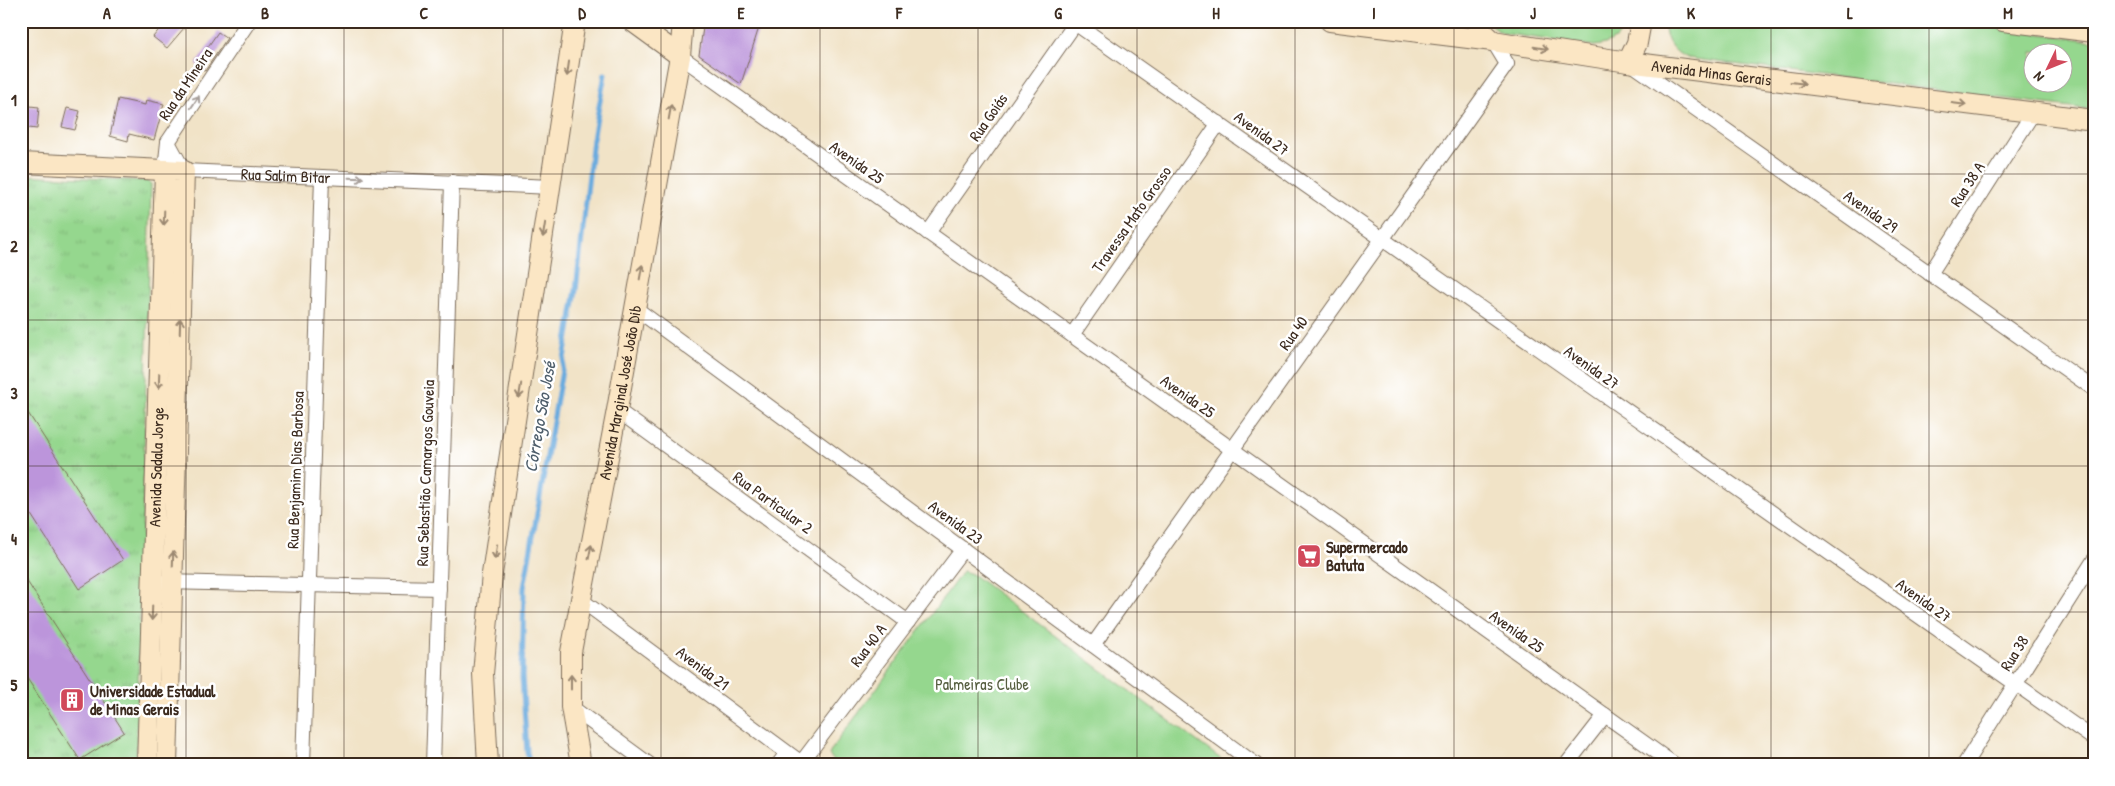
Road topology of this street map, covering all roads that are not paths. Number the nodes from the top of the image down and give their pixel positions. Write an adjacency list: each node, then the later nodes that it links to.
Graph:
1 (232, 21): 11 (street)
2 (575, 21): 24 (main road, one-way to 24)
3 (683, 21): 14 (main road, Avenida Marginal José João Dib)
4 (1330, 21): 13 (main road, Avenida Minas Gerais)
5 (1477, 21): 13 (main road)
6 (1641, 21): 15 (main road)
7 (2003, 21): 10 (main road)
8 (636, 22): 14 (main road)
9 (1075, 22): 18 (street, Avenida 27); 25 (street, Rua Goiás)
10 (2024, 23): 12 (main road)
11 (246, 25): 19 (street, Rua da Mineira, one-way to 11)
12 (2094, 32)
13 (1493, 41): 15 (main road, Avenida Minas Gerais, one-way to 15); 26 (street, Rua 40)
14 (680, 56): 25 (street, Avenida 25); 28 (main road, Avenida Marginal José João Dib, one-way to 14)
15 (1628, 62): 16 (main road, Avenida Minas Gerais, one-way to 16); 27 (street, Avenida 29)
16 (2033, 113): 17 (main road, Avenida Minas Gerais); 27 (street, Rua 38 A)
17 (2094, 120)
18 (1219, 123): 26 (street, Avenida 27); 29 (street, Travessa Mato Grosso)
19 (168, 142): 21 (street, Rua da Mineira); 21 (street, Rua da Mineira)
20 (21, 163): 21 (main road, Rua Salim Bitar)
21 (175, 170): 22 (street, Rua Salim Bitar); 35 (main road, Avenida Sadala Jorge)
22 (322, 177): 23 (street, Rua Salim Bitar, one-way to 23); 36 (street, Rua Benjamim Dias Barbosa)
23 (452, 182): 24 (street, Rua Salim Bitar); 37 (street, Rua Sebastião Camargos Gouveia)
24 (551, 186): 51 (main road, one-way to 51)
25 (928, 233): 29 (street, Avenida 25)
26 (1381, 240): 32 (street, Rua 40); 41 (street, Avenida 27)
27 (1930, 274): 30 (street, Avenida 29)
28 (635, 308): 31 (main road, Avenida Marginal José João Dib); 33 (street, Avenida 23)
29 (1072, 335): 32 (street, Avenida 25)
30 (2094, 388)
31 (617, 410): 38 (main road, Avenida Marginal José João Dib, one-way to 31); 39 (street, Rua Particular 2)
32 (1232, 449): 40 (street, Rua 40); 43 (street, Avenida 25)
33 (963, 549): 39 (street, Rua 40 A); 40 (street, Avenida 23)
34 (2094, 560): 41 (street, Rua 38)
35 (163, 582): 36 (street); 47 (main road, Avenida Sadala Jorge, one-way to 47); 48 (main road, Avenida Sadala Jorge)
36 (309, 585): 37 (street); 49 (street, Rua Benjamim Dias Barbosa)
37 (439, 588): 50 (street, Rua Sebastião Camargos Gouveia)
38 (581, 600): 42 (main road, Avenida Marginal José João Dib, one-way to 38); 45 (street, Avenida 21)
39 (908, 622): 46 (street, Rua 40 A)
40 (1093, 645): 55 (street, Avenida 23)
41 (2015, 685): 44 (street, Avenida 27); 58 (street, Rua 38)
42 (571, 707): 52 (main road, Avenida Marginal José João Dib); 53 (street)
43 (1605, 714): 56 (street); 57 (street, Avenida 25)
44 (2094, 740)
45 (788, 753): 46 (street, Avenida 21); 54 (street)
46 (802, 764)
47 (147, 765)
48 (168, 765)
49 (303, 765)
50 (433, 765)
51 (488, 765)
52 (581, 765)
53 (650, 765)
54 (778, 765)
55 (1256, 765)
56 (1566, 765)
57 (1675, 765)
58 (1964, 765)

